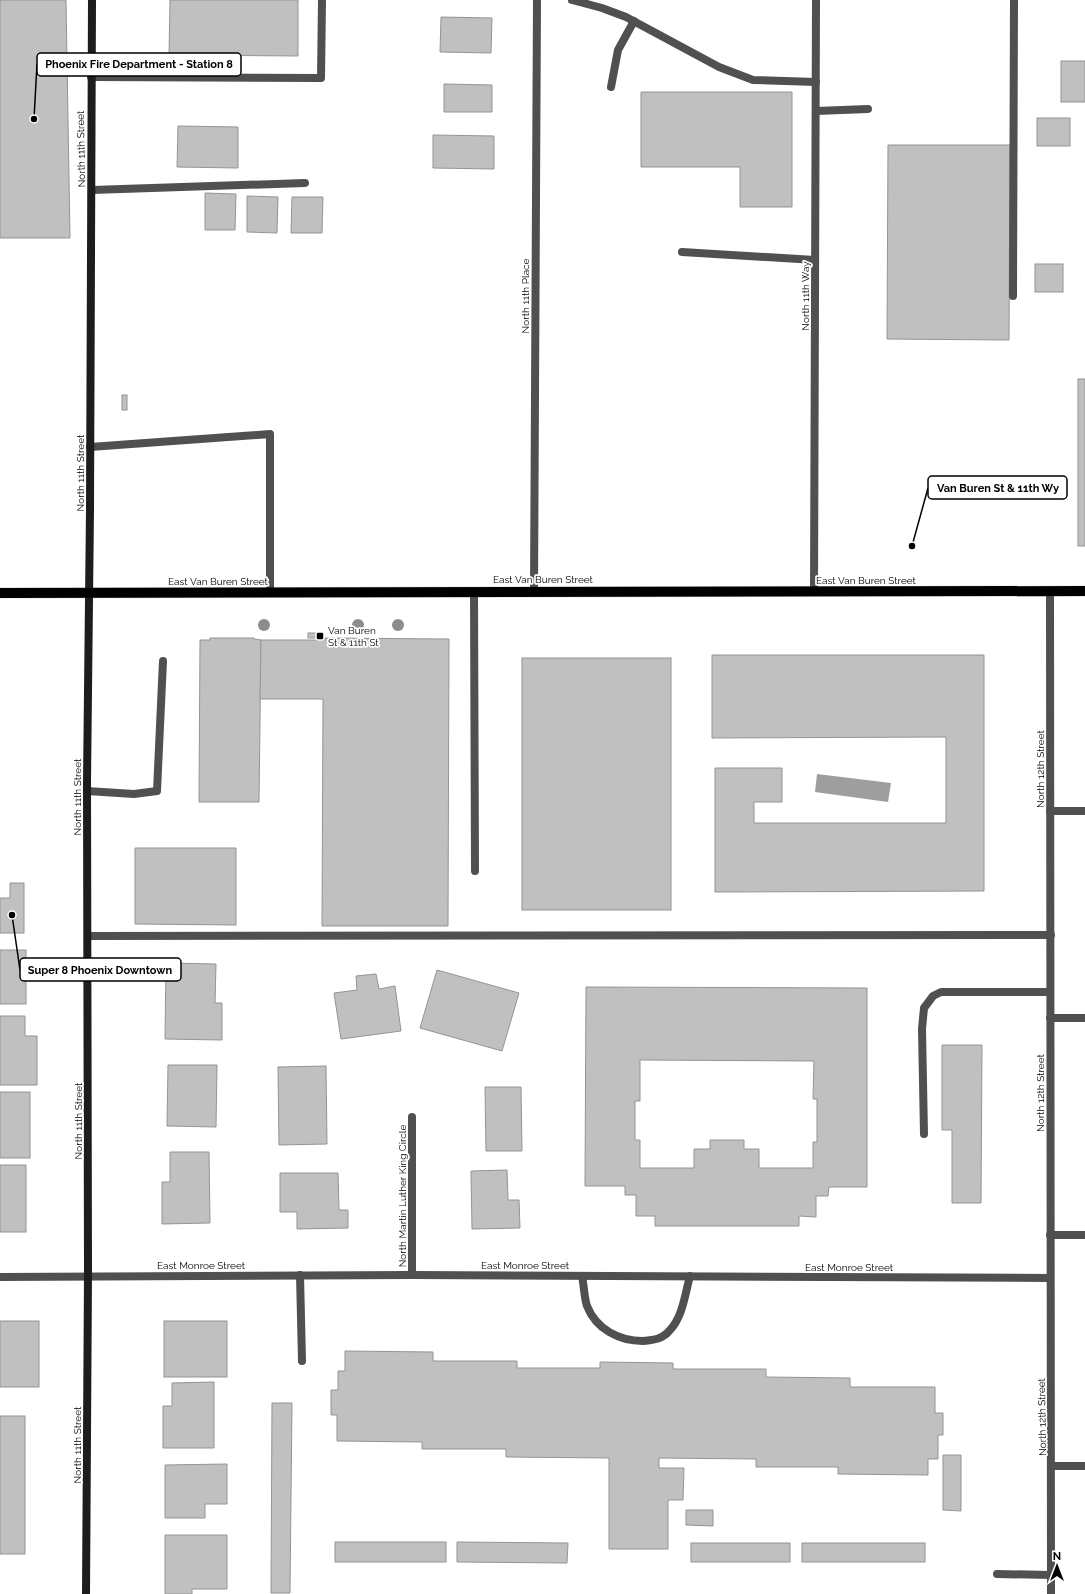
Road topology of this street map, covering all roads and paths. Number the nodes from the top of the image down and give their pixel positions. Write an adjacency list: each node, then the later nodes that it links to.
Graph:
1 (92, 0): 8 (street, North 11th Street)
2 (322, 0): 8 (street)
3 (537, 0): 19 (street, North 11th Place)
4 (572, 0): 7 (street)
5 (816, 0): 9 (street, North 11th Way)
6 (1014, 0): 17 (street)
7 (634, 21): 9 (street); 10 (street)
8 (91, 77): 14 (street, North 11th Street)
9 (816, 82): 12 (street, North 11th Way)
10 (611, 87)
11 (868, 109): 12 (street)
12 (816, 111): 16 (street, North 11th Way)
13 (305, 183): 14 (street)
14 (92, 190): 18 (street, North 11th Street)
15 (682, 252): 16 (street)
16 (815, 260): 23 (street, North 11th Way)
17 (1013, 296)
18 (90, 447): 21 (street); 26 (street, North 11th Street)
19 (534, 591): 22 (main road, East Van Buren Street); 23 (main road, East Van Buren Street)
20 (1085, 591): 24 (main road, East Van Buren Street)
21 (270, 592): 22 (main road, East Van Buren Street); 26 (main road, East Van Buren Street)
22 (474, 592): 31 (street)
23 (814, 592): 24 (main road, East Van Buren Street)
24 (1050, 592): 30 (street, North 12th Street)
25 (0, 593): 26 (main road, East Van Buren Street)
26 (88, 593): 28 (street, North 11th Street)
27 (163, 661): 28 (street)
28 (87, 791): 33 (street, North 11th Street)
29 (1085, 810): 30 (street)
30 (1050, 811): 32 (street, North 12th Street)
31 (475, 871)
32 (1051, 935): 33 (street); 34 (street, North 12th Street)
33 (88, 936): 41 (street, North 11th Street)
34 (1050, 992): 35 (street, North 12th Street); 38 (street)
35 (1050, 1018): 36 (street); 39 (street, North 12th Street)
36 (1085, 1018)
37 (412, 1117): 43 (street, North Martin Luther King Circle)
38 (924, 1134)
39 (1050, 1234): 40 (street); 47 (street, North 12th Street)
40 (1085, 1234)
41 (88, 1275): 42 (street, East Monroe Street); 46 (street, East Monroe Street); 53 (street, North 11th Street)
42 (300, 1275): 43 (street, East Monroe Street); 48 (street)
43 (412, 1275): 44 (street, East Monroe Street)
44 (582, 1276): 45 (street, East Monroe Street); 45 (street)
45 (690, 1276): 47 (street, East Monroe Street)
46 (0, 1277)
47 (1050, 1278): 49 (street, North 12th Street)
48 (302, 1361)
49 (1052, 1466): 50 (street); 52 (street, North 12th Street)
50 (1085, 1466)
51 (997, 1574): 52 (street)
52 (1052, 1575): 54 (street, North 12th Street)
53 (86, 1594)
54 (1051, 1594)

